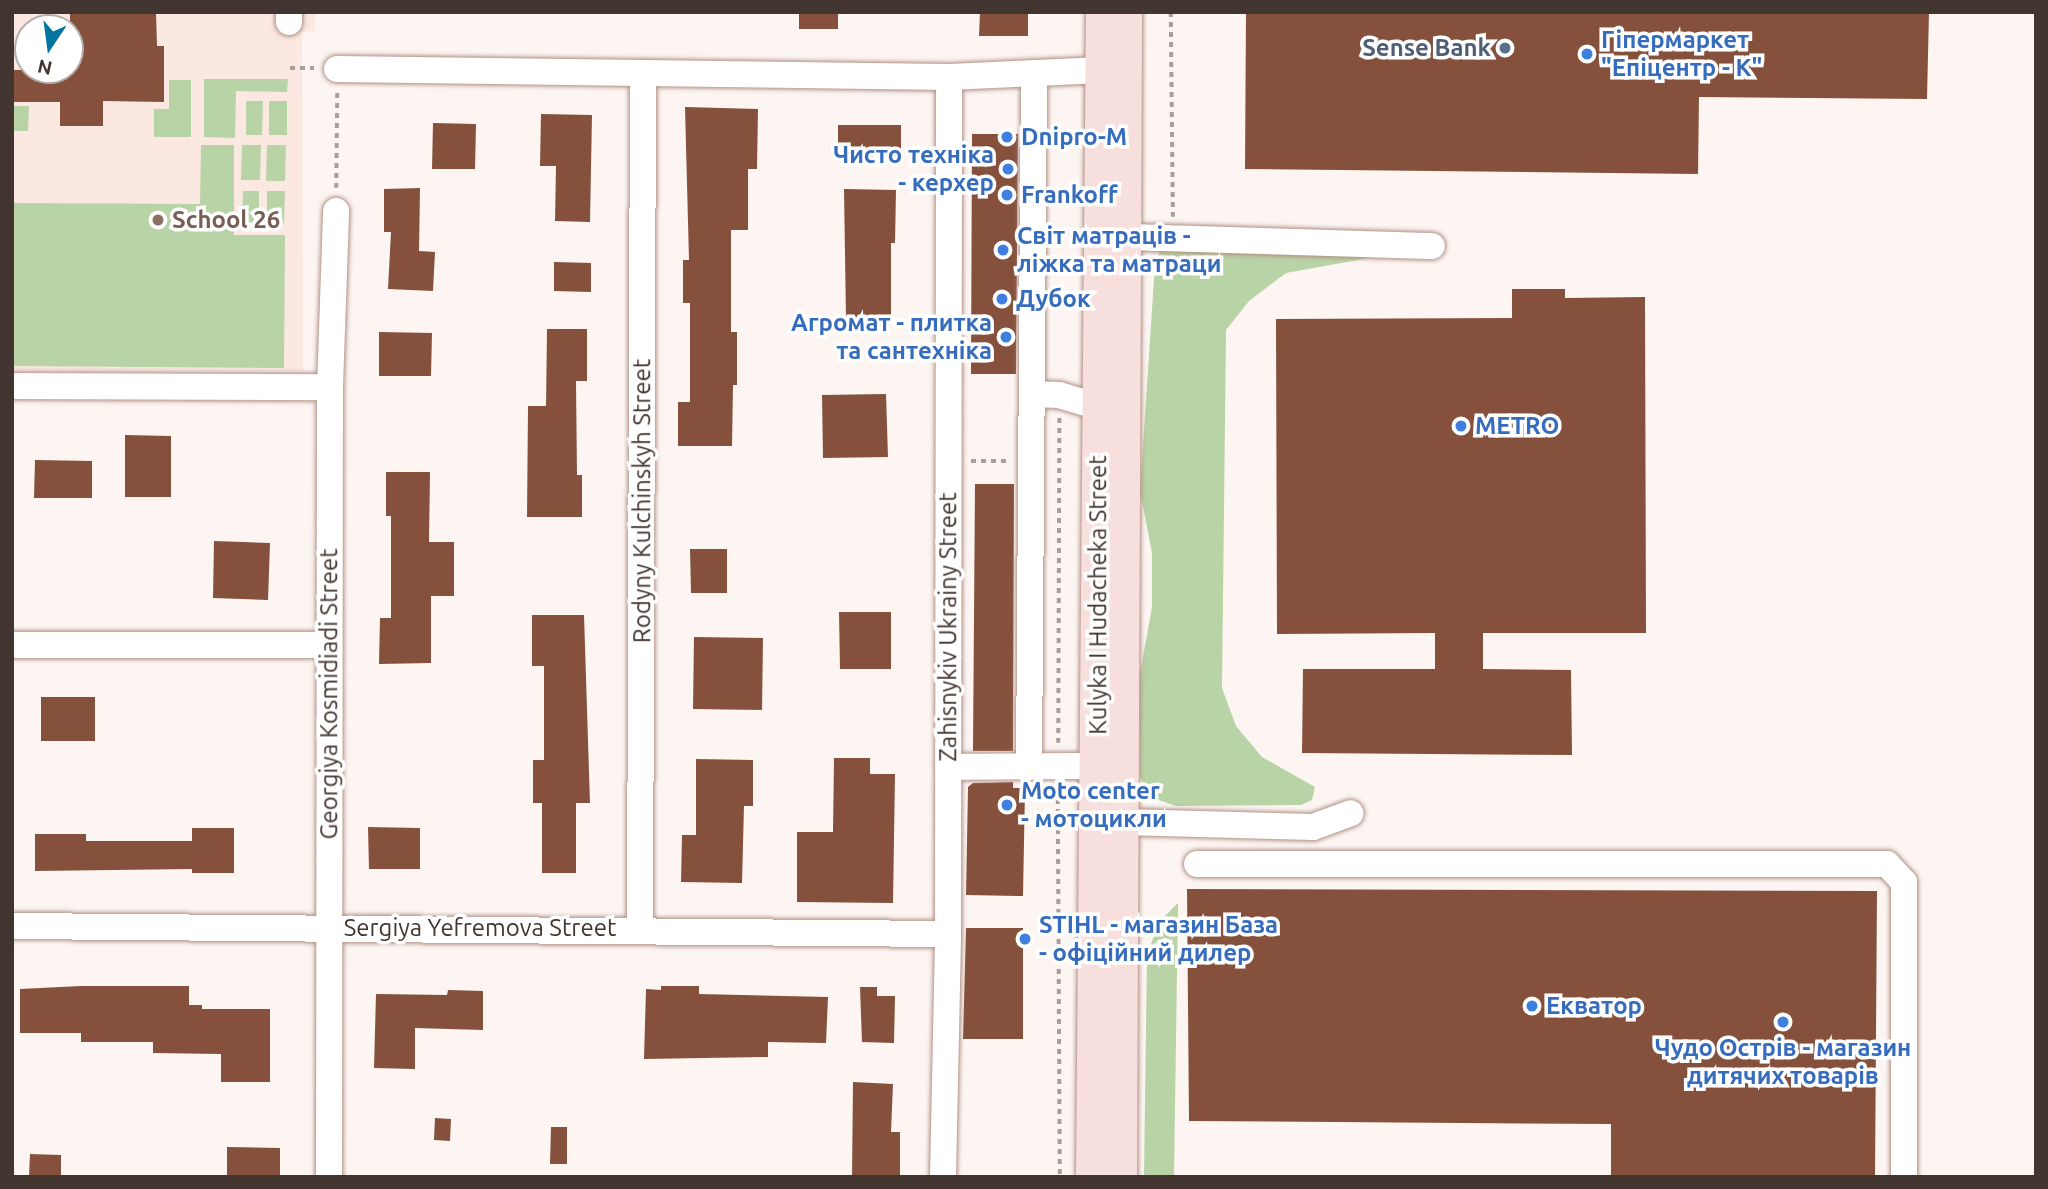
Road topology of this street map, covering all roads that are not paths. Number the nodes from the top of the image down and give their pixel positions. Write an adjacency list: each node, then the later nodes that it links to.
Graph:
1 (1102, 12): 4 (main road, Kulyka I Hudacheka Street)
2 (1125, 12): 9 (main road, Kulyka I Hudacheka Street)
3 (337, 69): 5 (street)
4 (1102, 70): 6 (street); 14 (main road, Kulyka I Hudacheka Street)
5 (643, 73): 7 (street); 25 (street, Rodyny Kulchinskyh Street)
6 (1034, 73): 7 (street); 13 (street)
7 (949, 77): 19 (street, Zahisnykiv Ukrainy Street)
8 (336, 211): 12 (street, Georgiya Kosmidiadi Street)
9 (1126, 237): 10 (street); 21 (main road, Kulyka I Hudacheka Street)
10 (1432, 246)
11 (12, 386): 12 (street)
12 (330, 387): 16 (street, Georgiya Kosmidiadi Street)
13 (1032, 394): 14 (street); 18 (street)
14 (1099, 407): 17 (main road, Kulyka I Hudacheka Street)
15 (12, 645): 16 (street)
16 (328, 645): 24 (street, Georgiya Kosmidiadi Street)
17 (1097, 766): 18 (street); 29 (main road, Kulyka I Hudacheka Street)
18 (1029, 767): 19 (street)
19 (948, 768): 26 (street, Zahisnykiv Ukrainy Street)
20 (1351, 813): 21 (street)
21 (1123, 822): 30 (main road, Kulyka I Hudacheka Street)
22 (1197, 864): 31 (street)
23 (12, 926): 24 (street, Sergiya Yefremova Street)
24 (330, 927): 25 (street, Sergiya Yefremova Street); 27 (street, Georgiya Kosmidiadi Street)
25 (640, 929): 26 (street, Sergiya Yefremova Street)
26 (948, 934): 28 (street, Zahisnykiv Ukrainy Street)
27 (329, 1177)
28 (943, 1177)
29 (1092, 1177)
30 (1120, 1177)
31 (1904, 1177)

